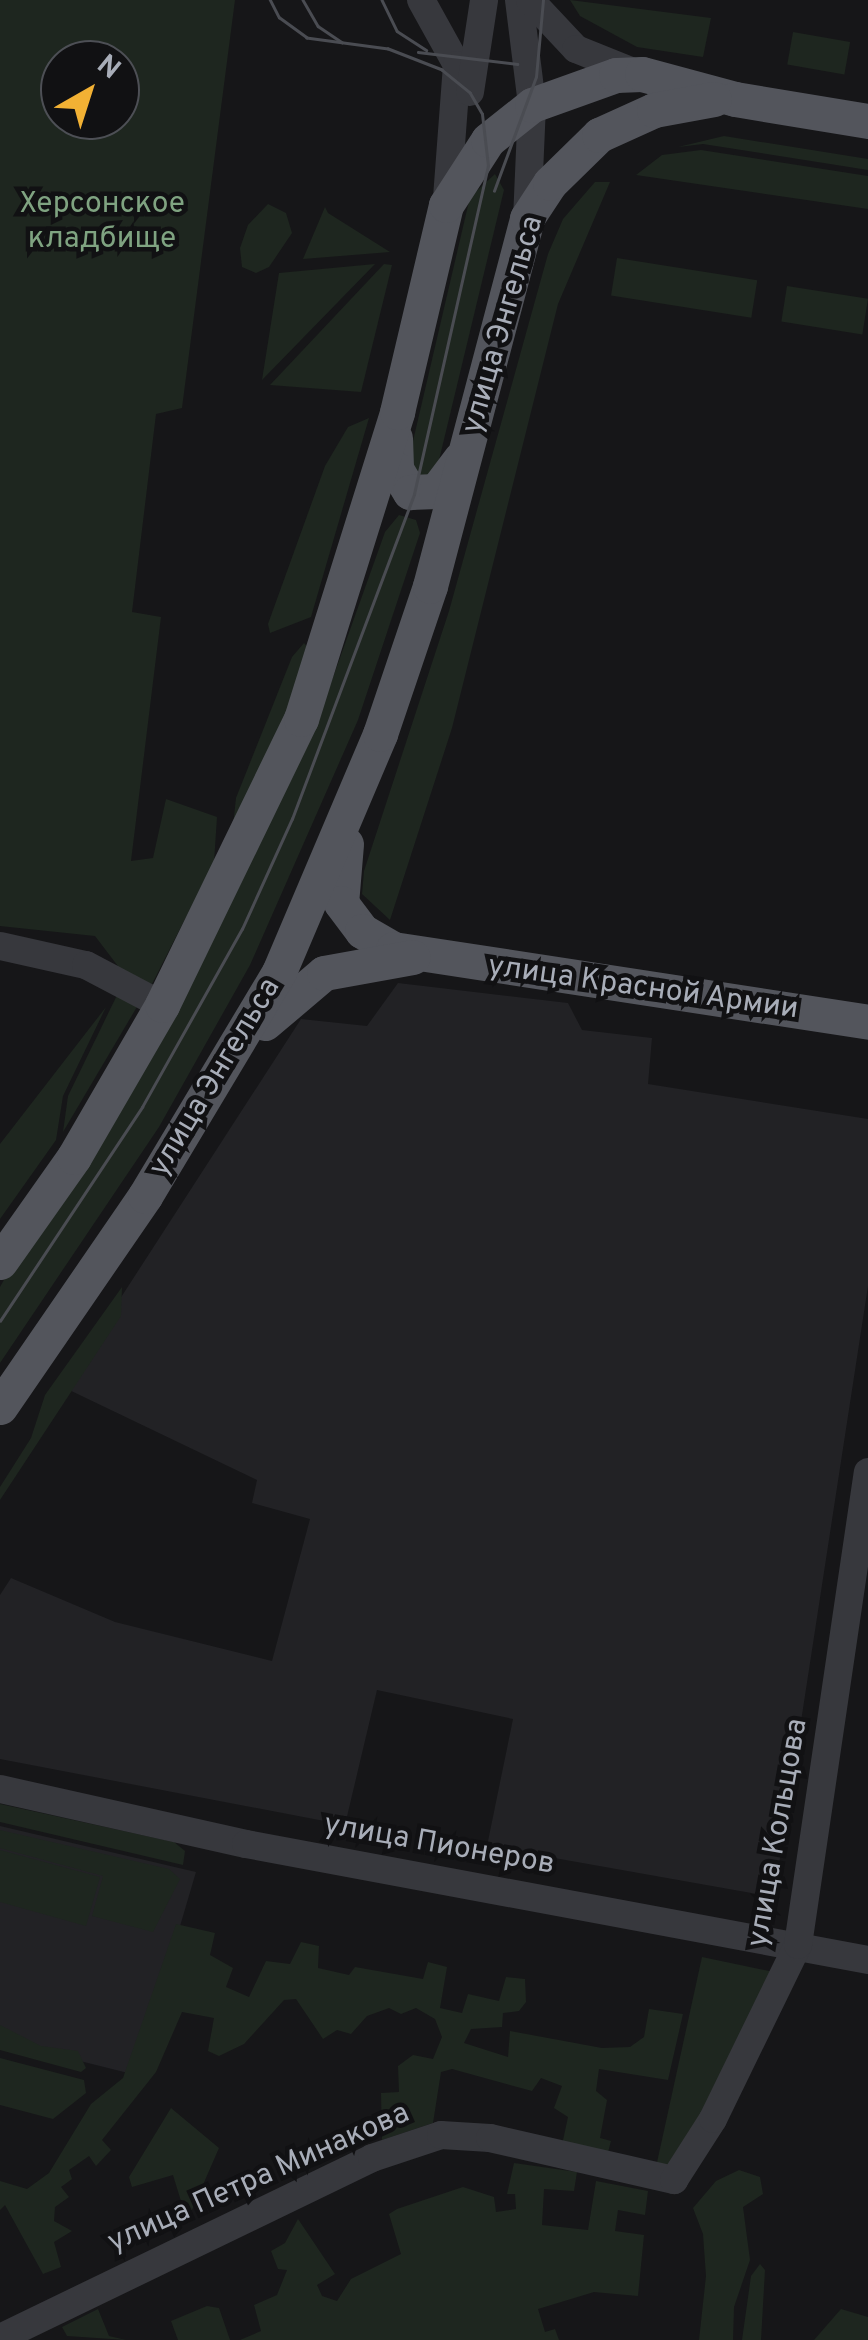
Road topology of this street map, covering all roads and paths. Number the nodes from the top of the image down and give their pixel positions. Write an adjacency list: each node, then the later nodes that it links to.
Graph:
1 (421, 0): 9 (street)
2 (484, 0): 9 (street)
3 (519, 0): 7 (street)
4 (530, 0): 5 (street)
5 (642, 74): 6 (main road); 7 (main road)
6 (735, 99): 8 (main road); 11 (main road, улица Энгельса)
7 (532, 105): 10 (main road); 11 (street)
8 (868, 121)
9 (452, 170): 10 (street)
10 (446, 206): 12 (main road)
11 (527, 218): 13 (main road, улица Энгельса)
12 (397, 412): 13 (main road); 14 (main road)
13 (472, 438): 15 (main road, улица Энгельса)
14 (352, 562): 15 (main road); 19 (main road)
15 (430, 586): 16 (main road, улица Энгельса)
16 (358, 790): 18 (main road); 21 (main road, улица Энгельса)
17 (0, 946): 19 (street)
18 (418, 956): 20 (main road, улица Красной Армии); 21 (main road)
19 (162, 1004): 22 (main road)
20 (868, 1022)
21 (211, 1092): 23 (main road, улица Энгельса)
22 (0, 1262)
23 (0, 1407)
24 (868, 1472): 26 (street, улица Кольцова)
25 (0, 1789): 26 (street, улица Пионеров)
26 (798, 1945): 27 (street, улица Пионеров); 28 (street, улица Кольцова)
27 (868, 1960)
28 (674, 2180): 29 (street, улица Петра Минакова)
29 (0, 2338)

